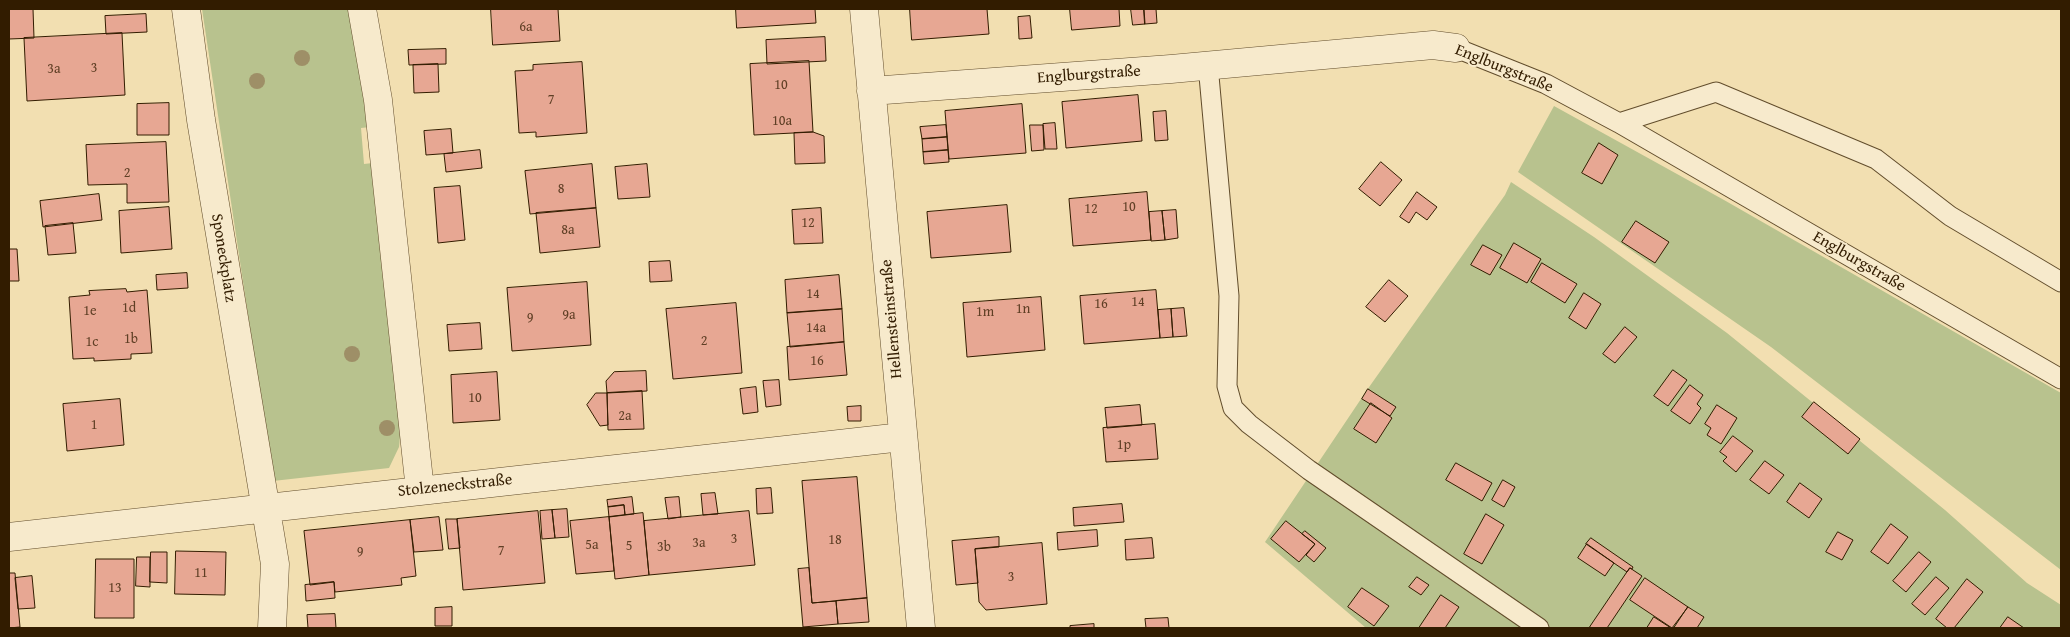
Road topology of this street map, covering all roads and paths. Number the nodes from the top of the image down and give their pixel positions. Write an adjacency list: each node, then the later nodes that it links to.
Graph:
1 (186, 9): 12 (street, Sponeckplatz)
2 (362, 9): 11 (street)
3 (864, 9): 6 (street, Hellensteinstraße)
4 (1456, 48): 5 (street, Englburgstraße); 7 (lane, Englburgstraße)
5 (1208, 66): 6 (street, Englburgstraße); 16 (lane)
6 (871, 91): 10 (street, Hellensteinstraße)
7 (1619, 123): 8 (lane); 9 (lane, Englburgstraße)
8 (2061, 282)
9 (2061, 379)
10 (902, 436): 11 (street, Stolzeneckstraße); 15 (street, Hellensteinstraße)
11 (420, 490): 12 (street, Stolzeneckstraße)
12 (264, 508): 13 (street, Stolzeneckstraße); 14 (street, Sponeckplatz)
13 (9, 537)
14 (272, 628)
15 (921, 628)
16 (1539, 628)

